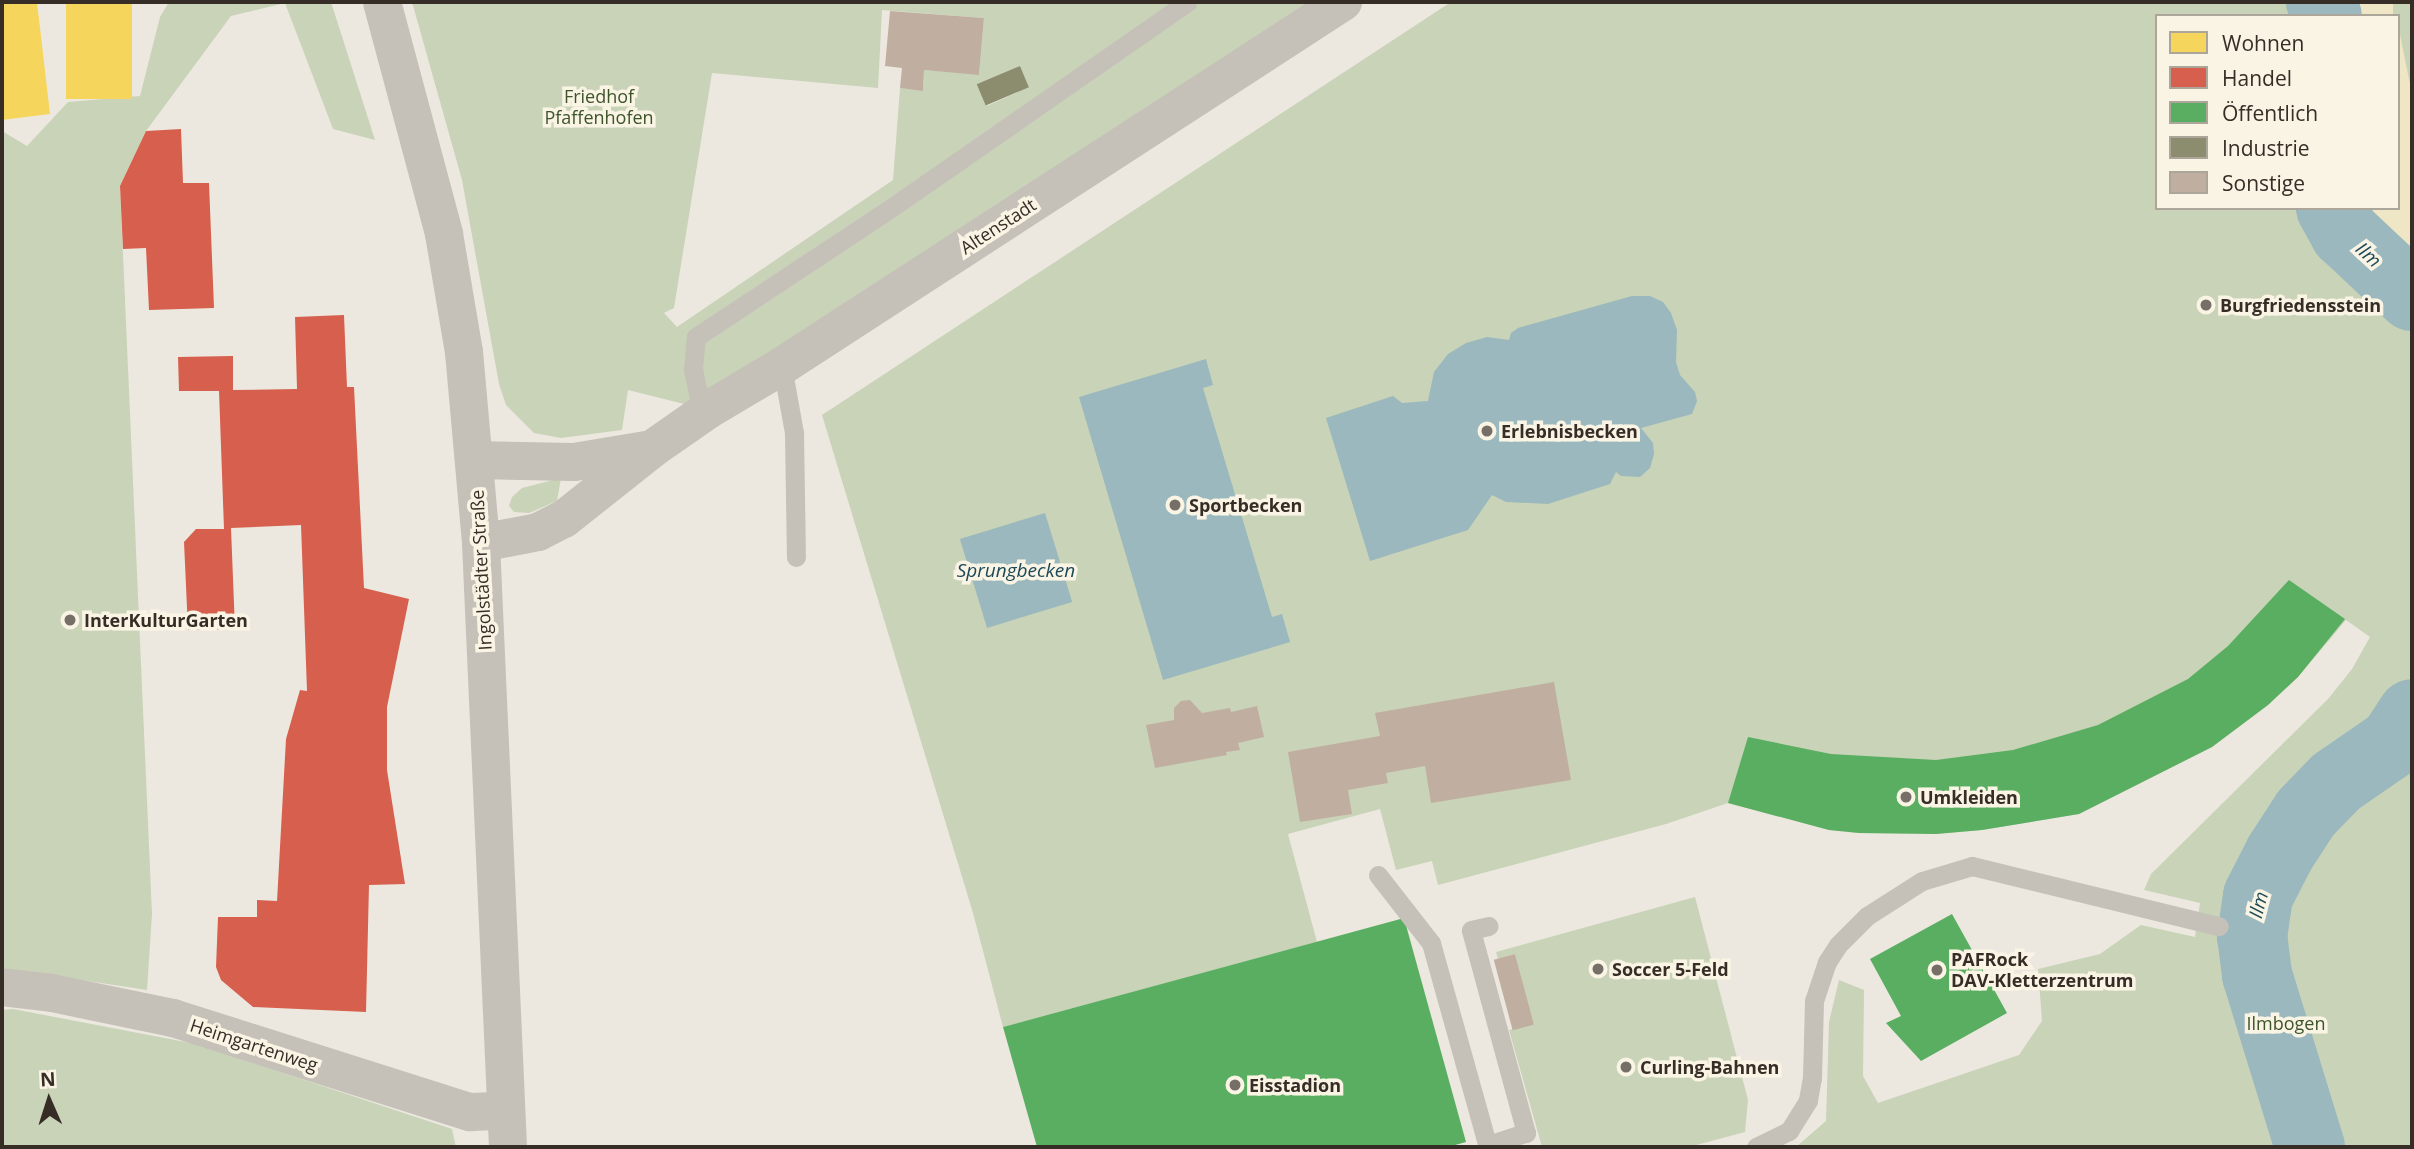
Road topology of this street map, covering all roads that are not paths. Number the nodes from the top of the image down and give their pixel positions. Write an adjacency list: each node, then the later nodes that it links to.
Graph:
1 (382, 2): 7 (street, Ingolstädter Straße)
2 (1187, 2): 5 (lane)
3 (1343, 2): 4 (street, Altenstadt)
4 (782, 366): 5 (street, Altenstadt); 9 (lane)
5 (708, 410): 6 (street, Altenstadt)
6 (652, 449): 7 (street, Altenstadt); 8 (street, Altenstadt)
7 (475, 460): 8 (street, Ingolstädter Straße)
8 (481, 543): 14 (street, Ingolstädter Straße)
9 (796, 557)
10 (1378, 875): 15 (lane)
11 (1489, 926): 15 (lane)
12 (2219, 926): 16 (lane)
13 (2, 987): 14 (street, Heimgartenweg)
14 (506, 1129)
15 (1488, 1146)
16 (1756, 1147)

